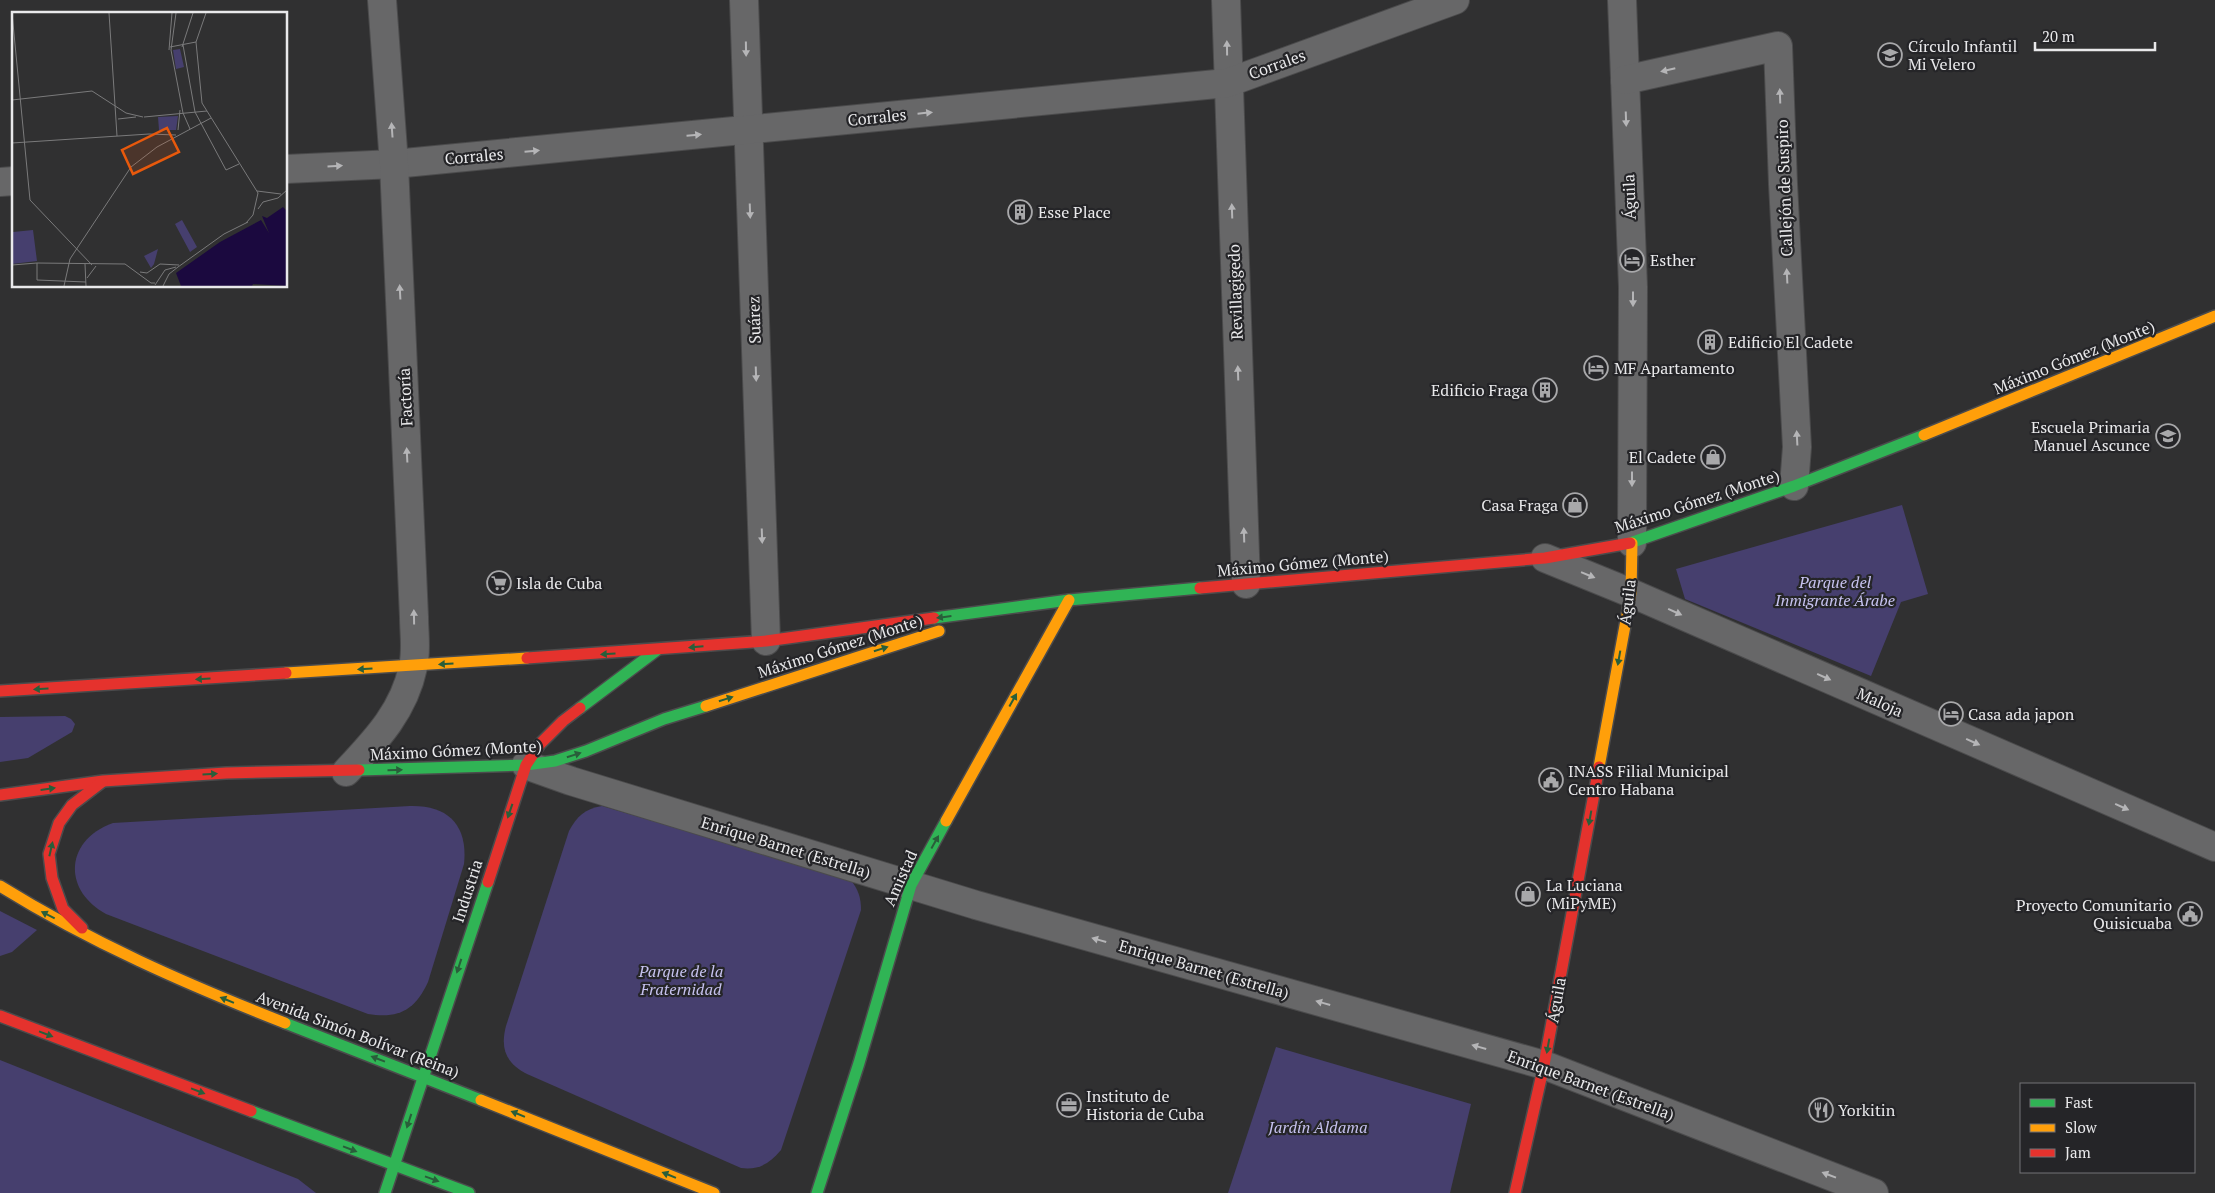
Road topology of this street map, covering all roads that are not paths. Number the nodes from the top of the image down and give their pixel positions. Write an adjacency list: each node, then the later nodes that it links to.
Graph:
1 (382, 0): 9 (street, Factoría, one-way to 1)
2 (744, 0): 8 (street, Suárez, one-way to 8)
3 (1226, 0): 7 (street, Revillagigedo, one-way to 3)
4 (1455, 0): 7 (street, Corrales)
5 (1622, 0): 6 (street, Águila)
6 (1625, 80): 12 (street, Callejón de Suspiro, one-way to 6); 13 (street, Águila, one-way to 13)
7 (1227, 83): 8 (street, Corrales, one-way to 7); 15 (street, Revillagigedo, one-way to 7)
8 (748, 130): 9 (street, Corrales, one-way to 8); 19 (street, Suárez, one-way to 19)
9 (394, 164): 10 (street, Corrales, one-way to 9); 21 (street, Factoría, one-way to 9)
10 (288, 169)
11 (2215, 316): 12 (main road, Máximo Gómez (Monte))
12 (1794, 486): 13 (main road, Máximo Gómez (Monte))
13 (1632, 543): 14 (main road, Máximo Gómez (Monte)); 16 (main road, Águila)
14 (1545, 558): 15 (main road, Máximo Gómez (Monte)); 16 (street, Maloja, one-way to 16)
15 (1246, 584): 17 (main road, Máximo Gómez (Monte))
16 (1631, 593): 27 (street, Maloja, one-way to 27); 32 (main road, Águila, one-way to 32)
17 (1069, 600): 18 (main road, Máximo Gómez (Monte)); 28 (main road, Amistad, one-way to 17)
18 (1010, 609): 19 (main road, Máximo Gómez (Monte), one-way to 19); 23 (main road, Máximo Gómez (Monte), one-way to 18)
19 (766, 641): 20 (main road, Máximo Gómez (Monte), one-way to 20)
20 (657, 650): 21 (main road, Máximo Gómez (Monte), one-way to 21); 23 (main road, Industria)
21 (414, 666): 22 (main road, Máximo Gómez (Monte), one-way to 22); 24 (street, Factoría)
22 (0, 691)
23 (526, 765): 24 (main road, Máximo Gómez (Monte), one-way to 23); 28 (street, Enrique Barnet (Estrella)); 33 (main road, Industria, one-way to 33)
24 (346, 772): 25 (main road, Máximo Gómez (Monte), one-way to 24)
25 (103, 781): 26 (main road, Máximo Gómez (Monte), one-way to 25); 30 (main road, one-way to 25)
26 (0, 795)
27 (2215, 847)
28 (911, 885): 32 (street, Enrique Barnet (Estrella), one-way to 28); 38 (main road, Amistad)
29 (0, 886): 30 (main road, Avenida Simón Bolívar (Reina), one-way to 29)
30 (90, 936): 33 (main road, Avenida Simón Bolívar (Reina), one-way to 30)
31 (0, 1016): 34 (main road, one-way to 34)
32 (1544, 1065): 39 (main road, Águila); 40 (street, Enrique Barnet (Estrella), one-way to 32)
33 (423, 1077): 34 (main road, Industria, one-way to 34); 37 (main road, Avenida Simón Bolívar (Reina), one-way to 33)
34 (394, 1165): 35 (main road, Industria); 36 (main road, one-way to 36)
35 (385, 1193)
36 (469, 1193)
37 (714, 1193)
38 (817, 1193)
39 (1515, 1193)
40 (1874, 1193)

